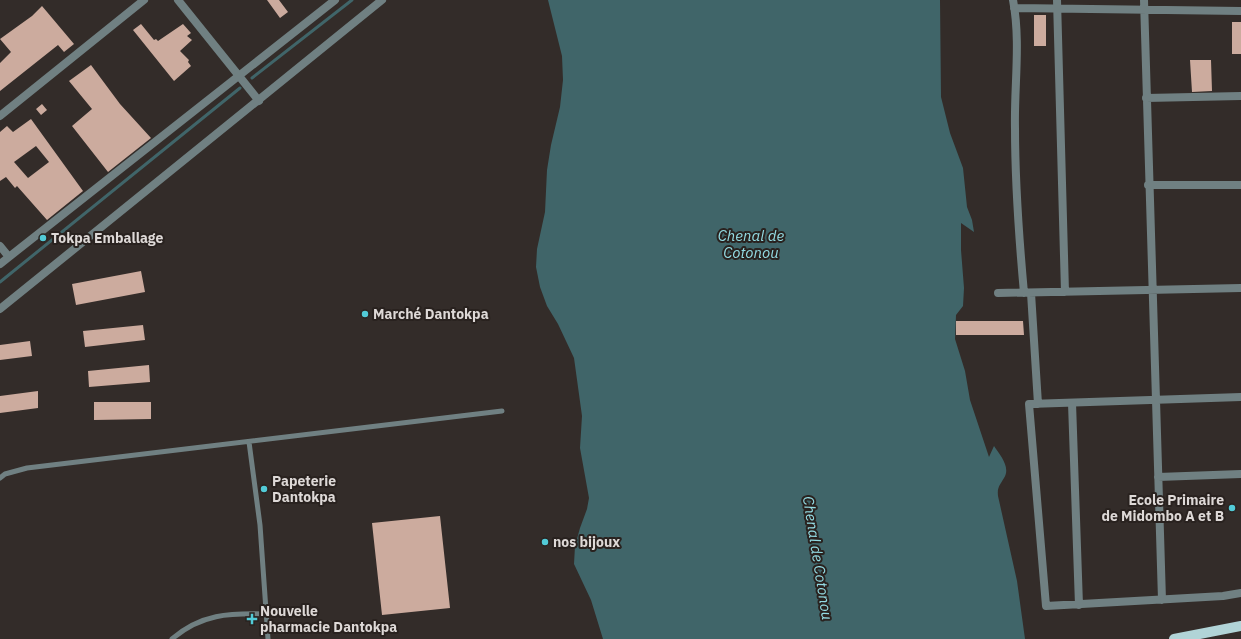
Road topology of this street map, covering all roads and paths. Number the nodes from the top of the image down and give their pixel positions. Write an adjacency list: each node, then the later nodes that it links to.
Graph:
1 (144, 0): 14 (street)
2 (178, 0): 10 (street)
3 (335, 0): 10 (street)
4 (382, 0): 13 (street)
5 (1144, 0): 8 (street)
6 (1014, 4): 7 (street); 24 (street)
7 (1057, 4): 8 (street); 22 (street)
8 (1143, 10): 9 (street); 12 (street)
9 (1241, 11)
10 (238, 76): 13 (street); 18 (street)
11 (1241, 96): 12 (street)
12 (1146, 98): 15 (street)
13 (259, 102): 25 (street)
14 (0, 116)
15 (1148, 185): 16 (street); 21 (street)
16 (1241, 185)
17 (0, 246): 18 (street)
18 (9, 257): 19 (street)
19 (0, 264)
20 (1241, 288): 21 (street)
21 (1152, 290): 22 (street); 27 (street)
22 (1065, 292): 24 (street)
23 (998, 293): 24 (street)
24 (1028, 293): 29 (street)
25 (0, 309)
26 (1241, 397): 27 (street)
27 (1155, 400): 28 (street); 33 (street)
28 (1072, 403): 29 (street); 37 (street)
29 (1038, 404): 37 (street)
30 (502, 411): 31 (lane)
31 (250, 442): 34 (lane); 38 (lane)
32 (1241, 474): 33 (street)
33 (1158, 477): 36 (street)
34 (0, 478)
35 (1241, 593): 36 (street)
36 (1162, 600): 37 (street)
37 (1079, 605)
38 (266, 614): 40 (lane); 41 (lane)
39 (1241, 626): 42 (main road)
40 (172, 639)
41 (268, 639)
42 (1174, 639)

